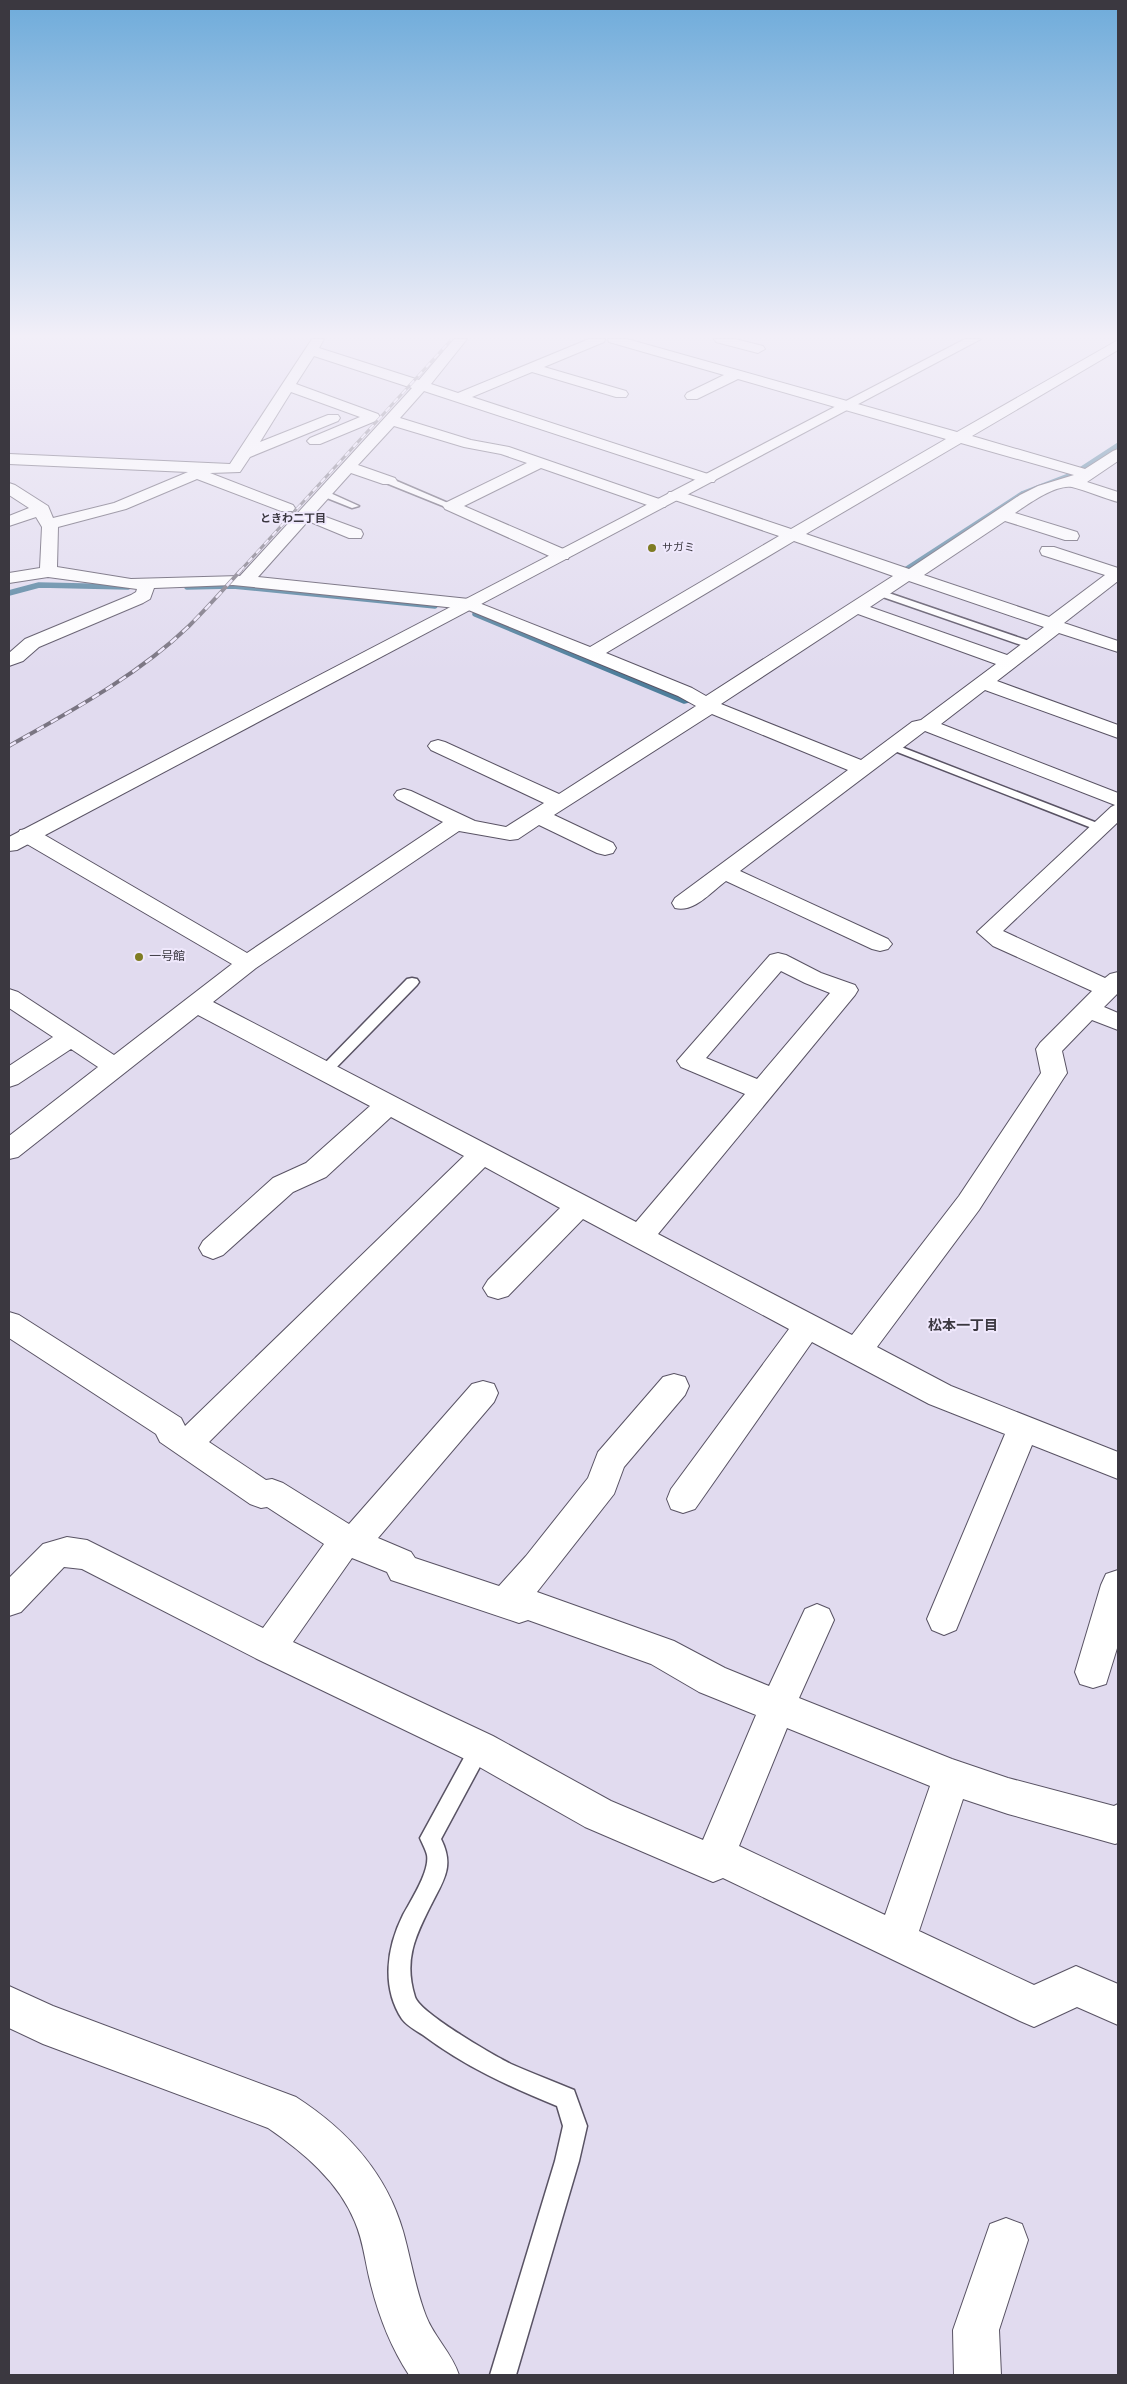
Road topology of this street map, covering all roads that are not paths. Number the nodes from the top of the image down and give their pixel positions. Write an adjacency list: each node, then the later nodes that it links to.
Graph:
1 (246, 450): 11 (street)
2 (253, 450): 11 (street)
3 (364, 450): 16 (street)
4 (505, 450): 15 (street)
5 (588, 450): 10 (street)
6 (620, 450): 19 (street)
7 (761, 450): 19 (street)
8 (938, 450): 37 (street)
9 (999, 450): 18 (street)
10 (585, 452)
11 (244, 454): 17 (street)
12 (1118, 454): 18 (street)
13 (9, 459): 17 (street)
14 (568, 460): 15 (street)
15 (546, 465): 26 (street); 28 (street)
16 (348, 466): 20 (street); 22 (street)
17 (203, 471): 29 (street); 35 (street)
18 (1079, 475): 25 (street); 33 (street)
19 (708, 479): 24 (street)
20 (389, 482): 28 (lane)
21 (9, 488): 30 (street)
22 (325, 494): 27 (lane); 32 (street)
23 (584, 494): 31 (street)
24 (675, 495): 26 (street); 37 (street)
25 (1118, 497)
26 (659, 504): 31 (street)
27 (355, 506)
28 (452, 506): 40 (street)
29 (287, 508)
30 (42, 509): 34 (street); 35 (street)
31 (640, 514): 40 (street)
32 (306, 515): 36 (street); 45 (street)
33 (1003, 515): 38 (street); 42 (street)
34 (9, 521)
35 (50, 524): 41 (street)
36 (355, 534)
37 (793, 536): 42 (street); 53 (street)
38 (1071, 536)
39 (1048, 551): 44 (street)
40 (562, 555): 48 (street)
41 (48, 572): 43 (street); 46 (street)
42 (905, 573): 47 (street); 50 (street)
43 (9, 578)
44 (1114, 580): 50 (street)
45 (245, 581): 46 (street); 48 (street)
46 (146, 586): 54 (street)
47 (880, 593): 49 (street); 51 (lane)
48 (469, 604): 53 (street); 70 (street)
49 (857, 608): 55 (street); 57 (street)
50 (1054, 625): 51 (street); 52 (street)
51 (1031, 645): 55 (street)
52 (1118, 646)
53 (592, 654): 57 (street)
54 (9, 660)
55 (1009, 662): 56 (street)
56 (982, 682): 58 (street); 59 (street)
57 (707, 704): 62 (street); 65 (street)
58 (926, 725): 61 (street); 64 (street)
59 (1118, 732)
60 (438, 746): 65 (street)
61 (891, 746): 62 (street); 69 (lane)
62 (862, 768): 73 (street)
63 (404, 795): 68 (street)
64 (1118, 800)
65 (560, 802): 67 (street)
66 (1118, 811): 69 (street)
67 (538, 816): 68 (street); 72 (street)
68 (468, 826): 76 (street)
69 (1100, 828): 78 (street)
70 (28, 835): 71 (street); 76 (street)
71 (9, 846)
72 (605, 848)
73 (724, 872): 74 (street); 75 (street)
74 (683, 904)
75 (880, 944)
76 (248, 963): 80 (street)
77 (412, 982): 85 (lane)
78 (1113, 984): 81 (street)
79 (9, 997): 83 (street)
80 (195, 1004): 84 (street); 85 (street)
81 (1089, 1010): 82 (street); 97 (street)
82 (1118, 1022)
83 (70, 1038): 84 (street); 86 (street)
84 (114, 1066): 89 (street)
85 (325, 1071): 88 (street)
86 (9, 1078)
87 (762, 1091): 87 (street); 92 (street)
88 (389, 1104): 90 (street); 93 (street)
89 (9, 1150)
90 (482, 1154): 91 (street); 101 (street)
91 (580, 1205): 92 (street); 94 (street)
92 (640, 1237): 96 (street)
93 (212, 1248)
94 (498, 1288)
95 (9, 1323): 101 (street)
96 (808, 1325): 97 (street); 103 (street)
97 (857, 1351): 100 (street)
98 (674, 1386): 107 (street)
99 (483, 1393): 104 (street)
100 (1024, 1427): 102 (street); 108 (street)
101 (187, 1444): 104 (street)
102 (1118, 1466)
103 (684, 1499)
104 (350, 1541): 107 (street); 110 (street)
105 (1118, 1585): 111 (street)
106 (9, 1602): 110 (street)
107 (505, 1603): 112 (street)
108 (944, 1619)
109 (816, 1620): 112 (street)
110 (270, 1648): 113 (street)
111 (1093, 1672)
112 (778, 1705): 114 (street); 116 (street)
113 (480, 1748): 116 (street); 122 (lane)
114 (952, 1776): 115 (street); 117 (street)
115 (1118, 1822)
116 (716, 1855): 117 (street)
117 (896, 1942): 118 (street)
118 (1118, 2004)
119 (9, 2006): 121 (street)
120 (1006, 2240): 123 (street)
121 (436, 2375)
122 (503, 2375)
123 (977, 2375)

